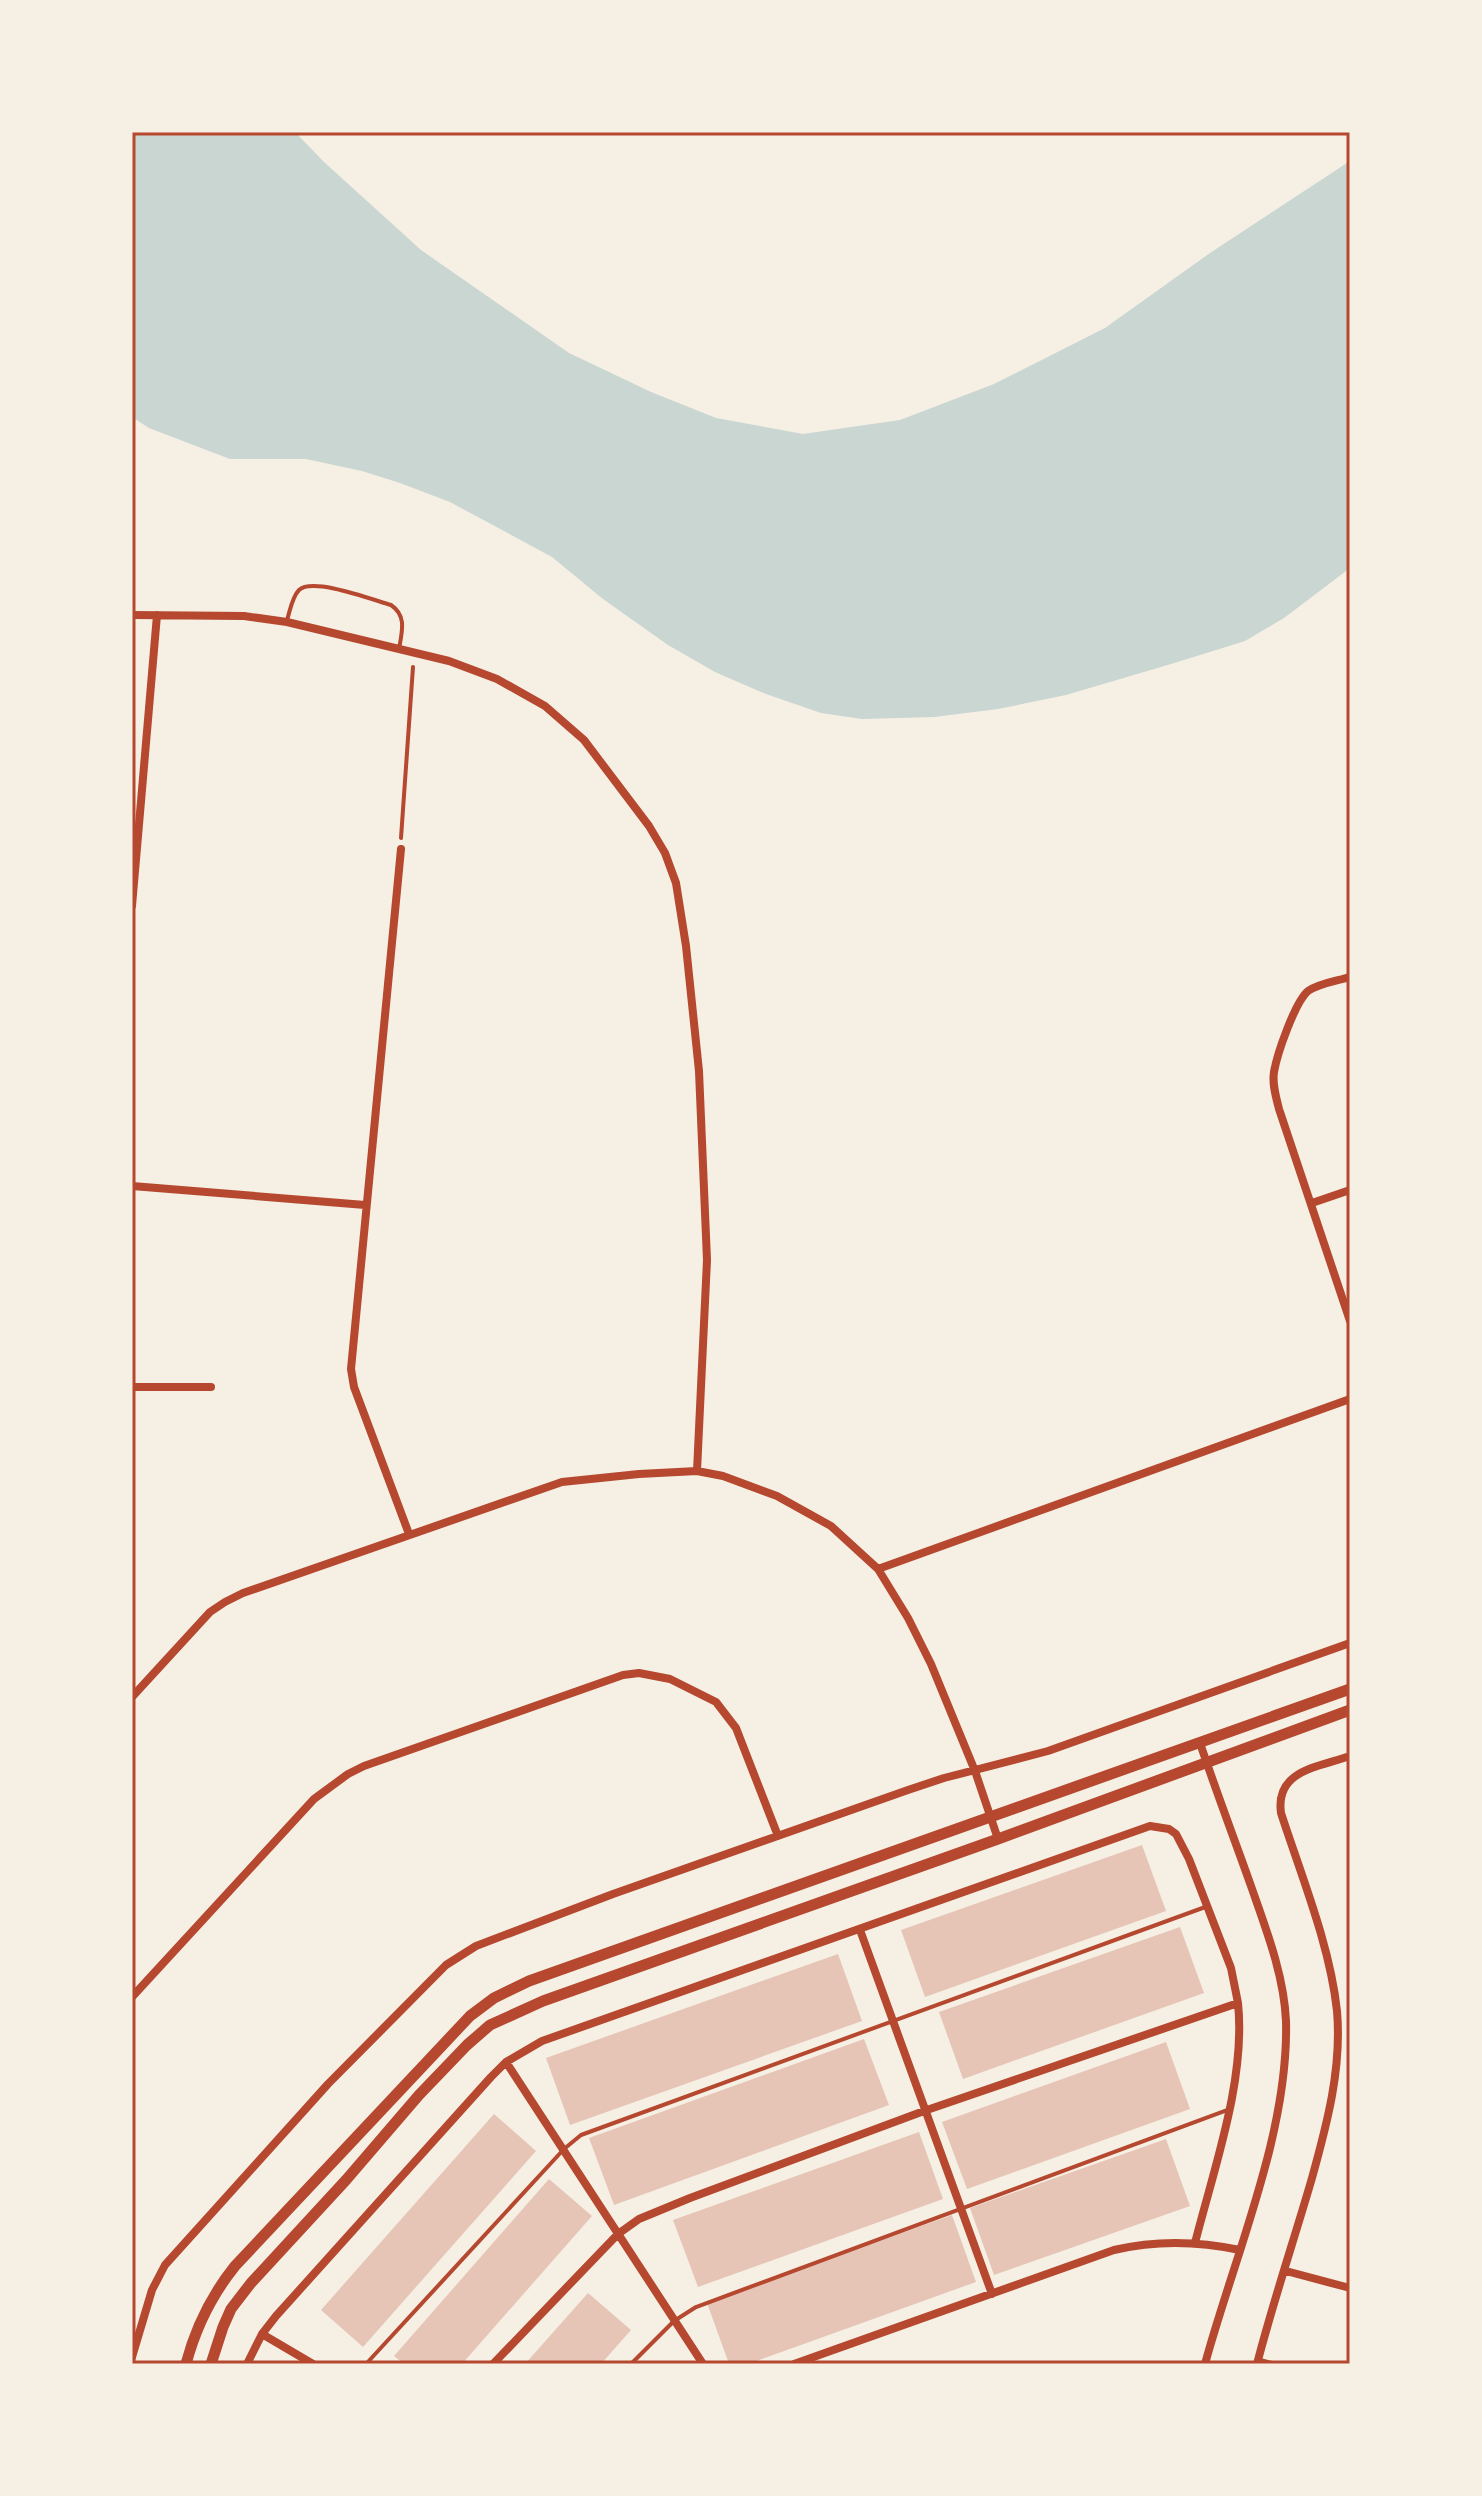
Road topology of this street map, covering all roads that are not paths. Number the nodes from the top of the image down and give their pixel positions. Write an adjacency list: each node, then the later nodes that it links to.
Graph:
1 (132, 615): 2 (street)
2 (157, 615): 3 (street); 6 (street)
3 (287, 622): 4 (street); 4 (lane)
4 (399, 649): 16 (street)
5 (401, 849): 11 (street)
6 (132, 906)
7 (1350, 977): 10 (street)
8 (132, 1186): 11 (street)
9 (1350, 1190): 10 (street)
10 (1312, 1203): 12 (street)
11 (365, 1205): 17 (street)
12 (1350, 1321)
13 (132, 1387): 14 (street)
14 (211, 1387)
15 (1350, 1399): 18 (street)
16 (697, 1471): 17 (street); 18 (street)
17 (409, 1534): 21 (street)
18 (878, 1569): 26 (street)
19 (1350, 1643): 26 (street)
20 (1350, 1689): 23 (street)
21 (132, 1697)
22 (1350, 1710): 25 (street)
23 (1200, 1743): 25 (street); 27 (street)
24 (1350, 1756): 43 (street)
25 (1207, 1763): 29 (street); 42 (street)
26 (975, 1771): 27 (street); 28 (street)
27 (990, 1816): 29 (street); 52 (street)
28 (778, 1836): 32 (street); 47 (street)
29 (998, 1839): 53 (street)
30 (1209, 1906): 31 (street); 33 (street); 34 (lane)
31 (860, 1930): 34 (street); 35 (street)
32 (132, 1997)
33 (1238, 2003): 36 (street); 37 (street)
34 (892, 2022): 37 (street); 38 (lane)
35 (506, 2062): 38 (street); 49 (street)
36 (1229, 2109): 39 (lane); 41 (street)
37 (924, 2111): 39 (street); 40 (street)
38 (564, 2149): 40 (street); 56 (lane)
39 (960, 2207): 45 (street); 48 (lane)
40 (618, 2234): 48 (street); 57 (street)
41 (1195, 2243): 42 (street); 45 (street)
42 (1240, 2250): 61 (street)
43 (1286, 2271): 44 (street); 51 (street)
44 (1350, 2288)
45 (992, 2294): 60 (street)
46 (132, 2314): 47 (street)
47 (143, 2317): 50 (street)
48 (674, 2321): 58 (lane); 59 (street)
49 (262, 2334): 54 (street); 55 (street)
50 (132, 2357)
51 (1257, 2362): 62 (lane)
52 (186, 2364)
53 (211, 2364)
54 (247, 2364)
55 (313, 2364)
56 (366, 2364)
57 (493, 2364)
58 (631, 2364)
59 (703, 2364)
60 (794, 2364)
61 (1205, 2364)
62 (1276, 2364)

